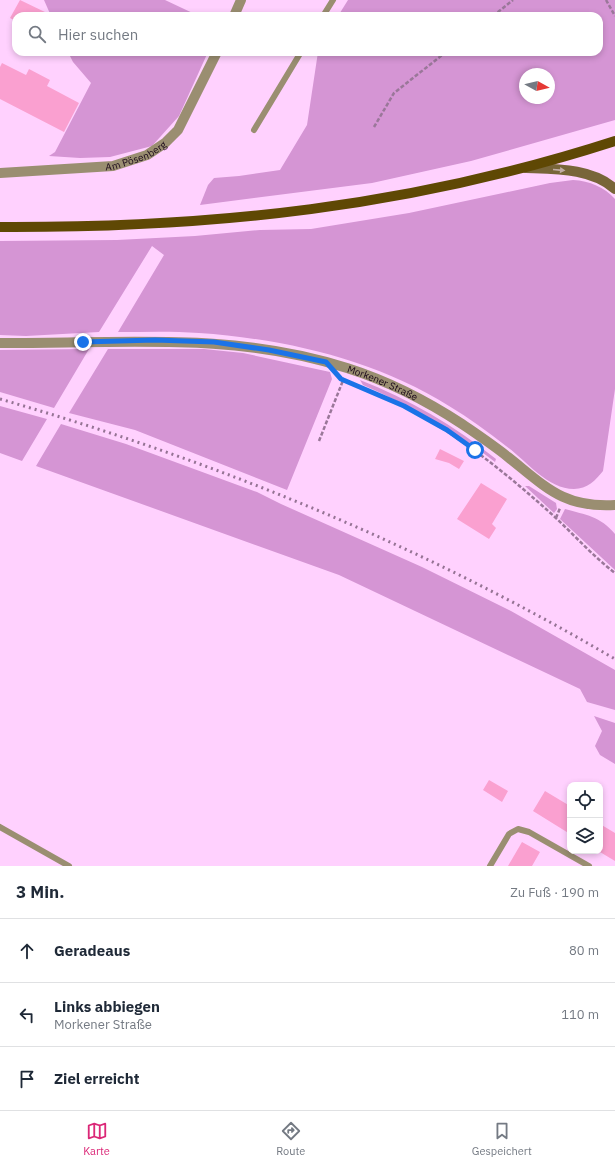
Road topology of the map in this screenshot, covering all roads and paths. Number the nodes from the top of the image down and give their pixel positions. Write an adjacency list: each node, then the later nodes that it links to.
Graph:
1 (241, 0): 5 (street)
2 (333, 0): 6 (lane)
3 (513, 0): 7 (path)
4 (606, 0): 8 (path)
5 (236, 12)
6 (326, 12)
7 (497, 12)
8 (615, 16)
9 (215, 56): 16 (street, Am Pösenberg)
10 (299, 56): 13 (lane)
11 (441, 56): 12 (path)
12 (374, 128)
13 (254, 130)
14 (615, 141): 15 (main road)
15 (520, 168): 17 (main road, one-way to 17); 18 (main road)
16 (0, 173)
17 (615, 188)
18 (0, 227)
19 (0, 343): 20 (street, Morkener Straße)
20 (348, 368): 22 (path); 23 (street, Morkener Straße)
21 (404, 406): 24 (path)
22 (319, 441)
23 (615, 505)
24 (615, 573)
25 (0, 828): 26 (lane)
26 (69, 866)
27 (490, 866): 28 (lane)
28 (589, 866)

